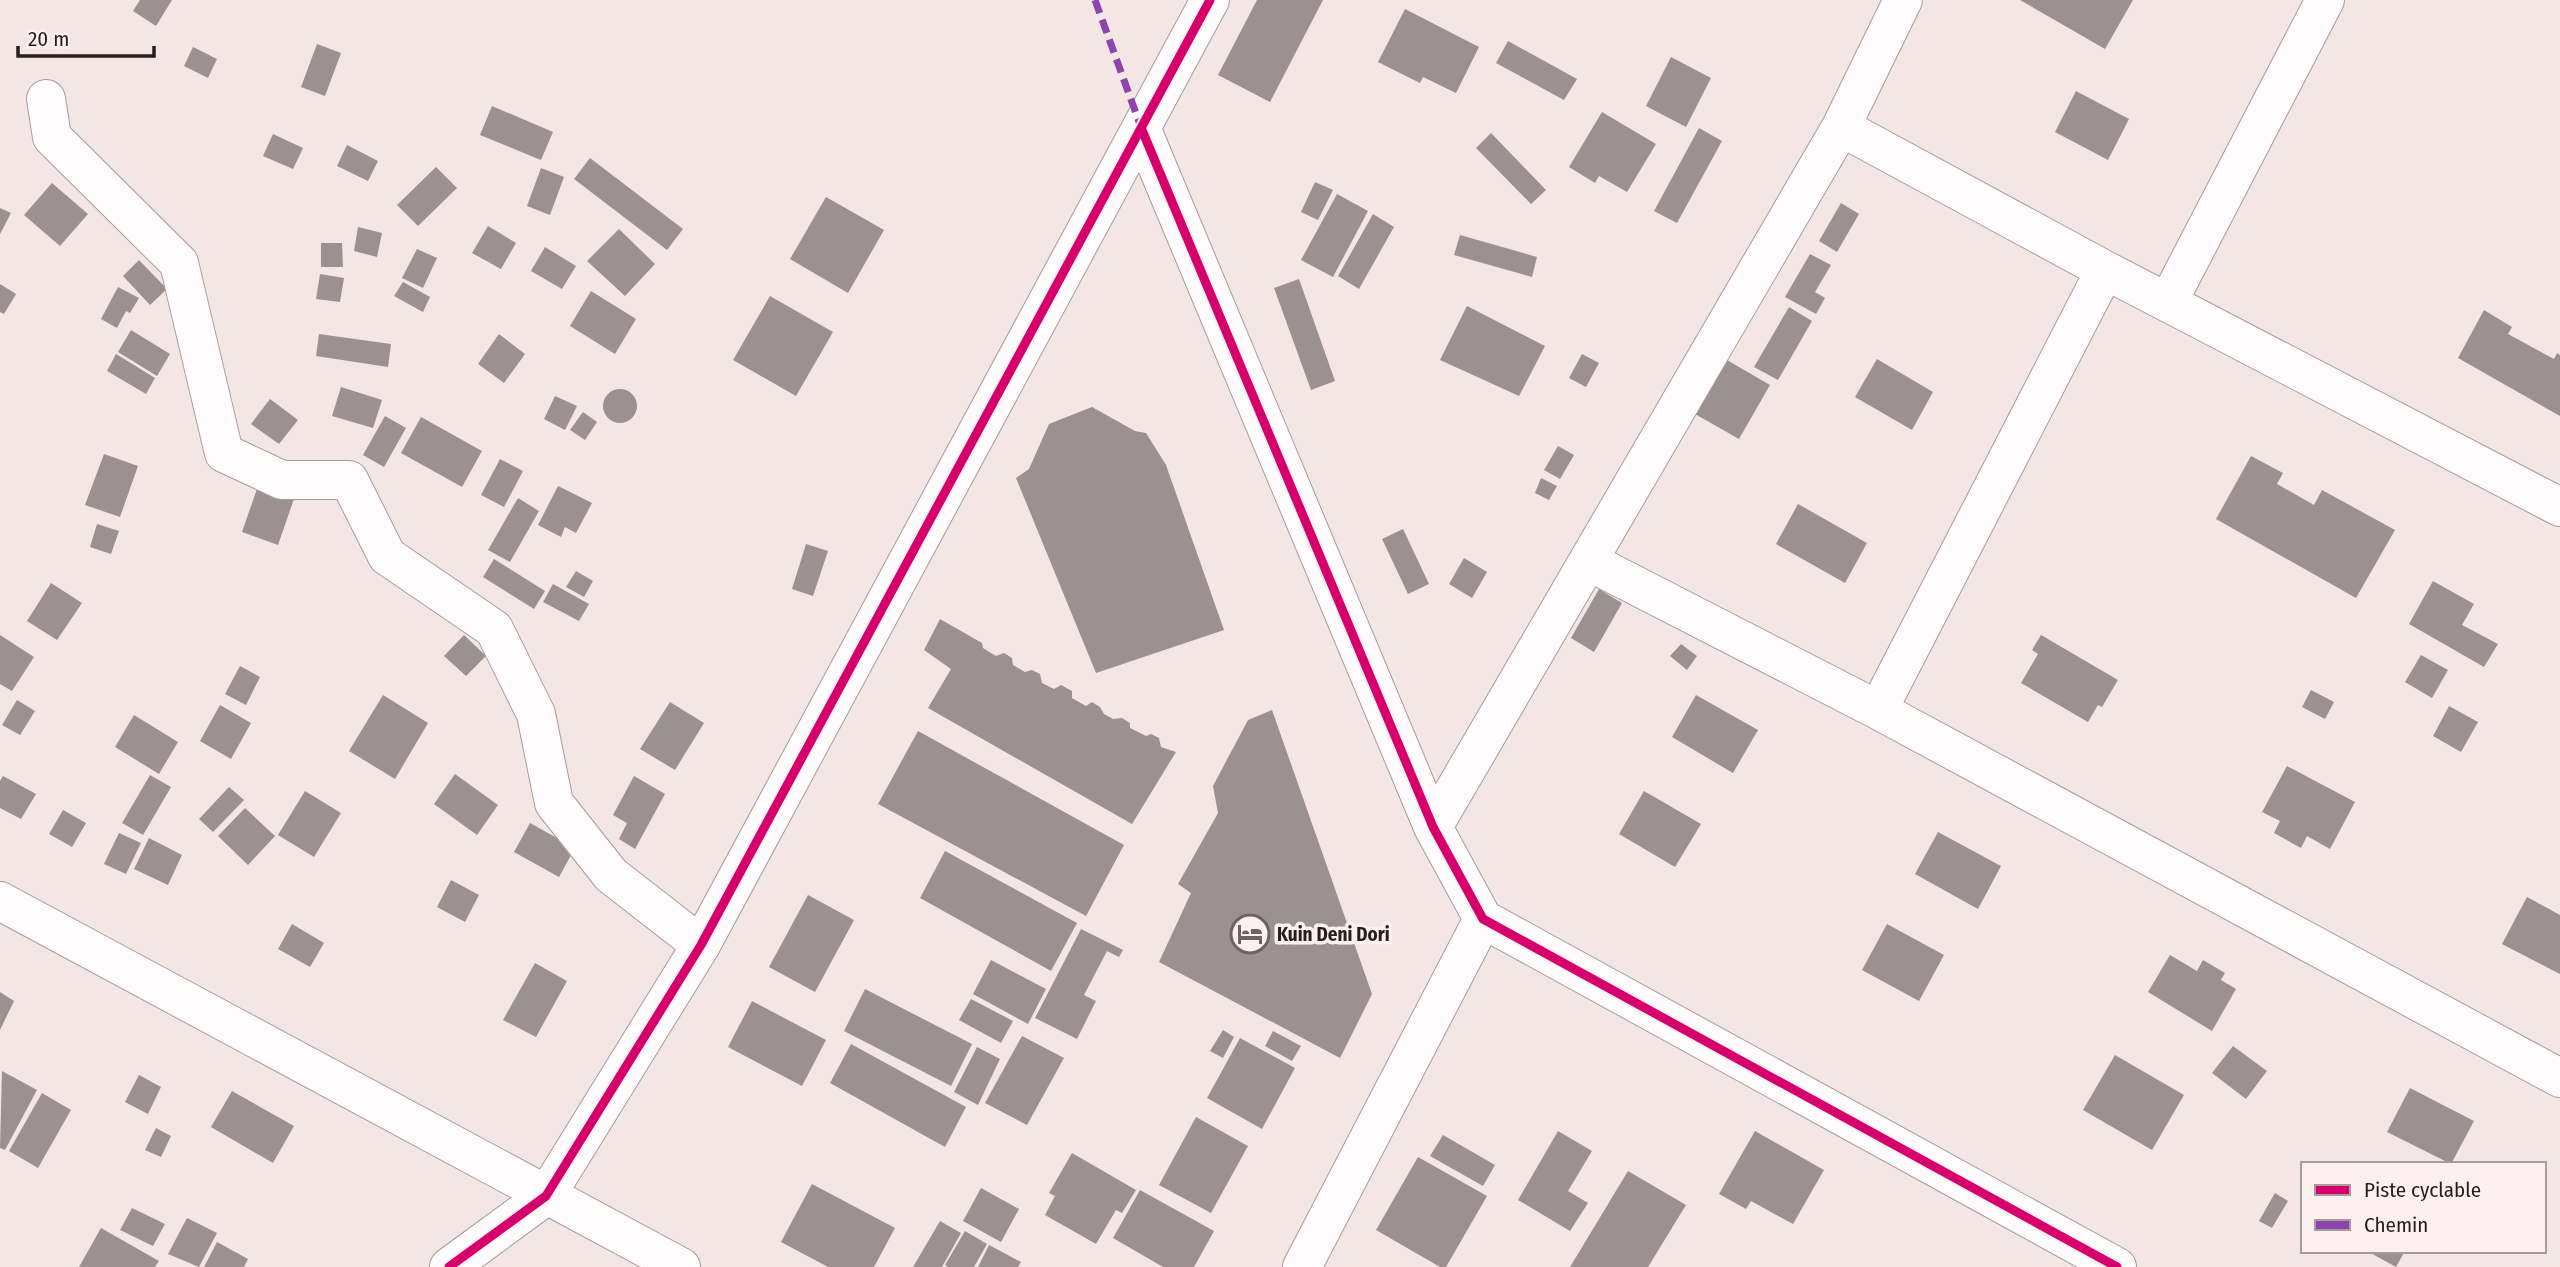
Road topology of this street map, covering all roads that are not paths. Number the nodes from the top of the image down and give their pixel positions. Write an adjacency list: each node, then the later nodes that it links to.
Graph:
1 (1210, 0): 6 (street)
2 (1903, 0): 5 (street)
3 (2325, 0): 8 (street)
4 (46, 99): 15 (street)
5 (1841, 127): 7 (street); 10 (street)
6 (1142, 130): 12 (street); 15 (street)
7 (2105, 270): 8 (street); 11 (street)
8 (2168, 302): 9 (street)
9 (2560, 507)
10 (1588, 561): 11 (street); 12 (street)
11 (1878, 710): 16 (street)
12 (1433, 827): 14 (street)
13 (0, 901): 17 (street)
14 (1483, 919): 20 (street); 21 (street)
15 (701, 945): 17 (street)
16 (2560, 1078)
17 (546, 1196): 18 (street); 19 (street)
18 (449, 1267)
19 (681, 1267)
20 (1302, 1267)
21 (2117, 1267)

